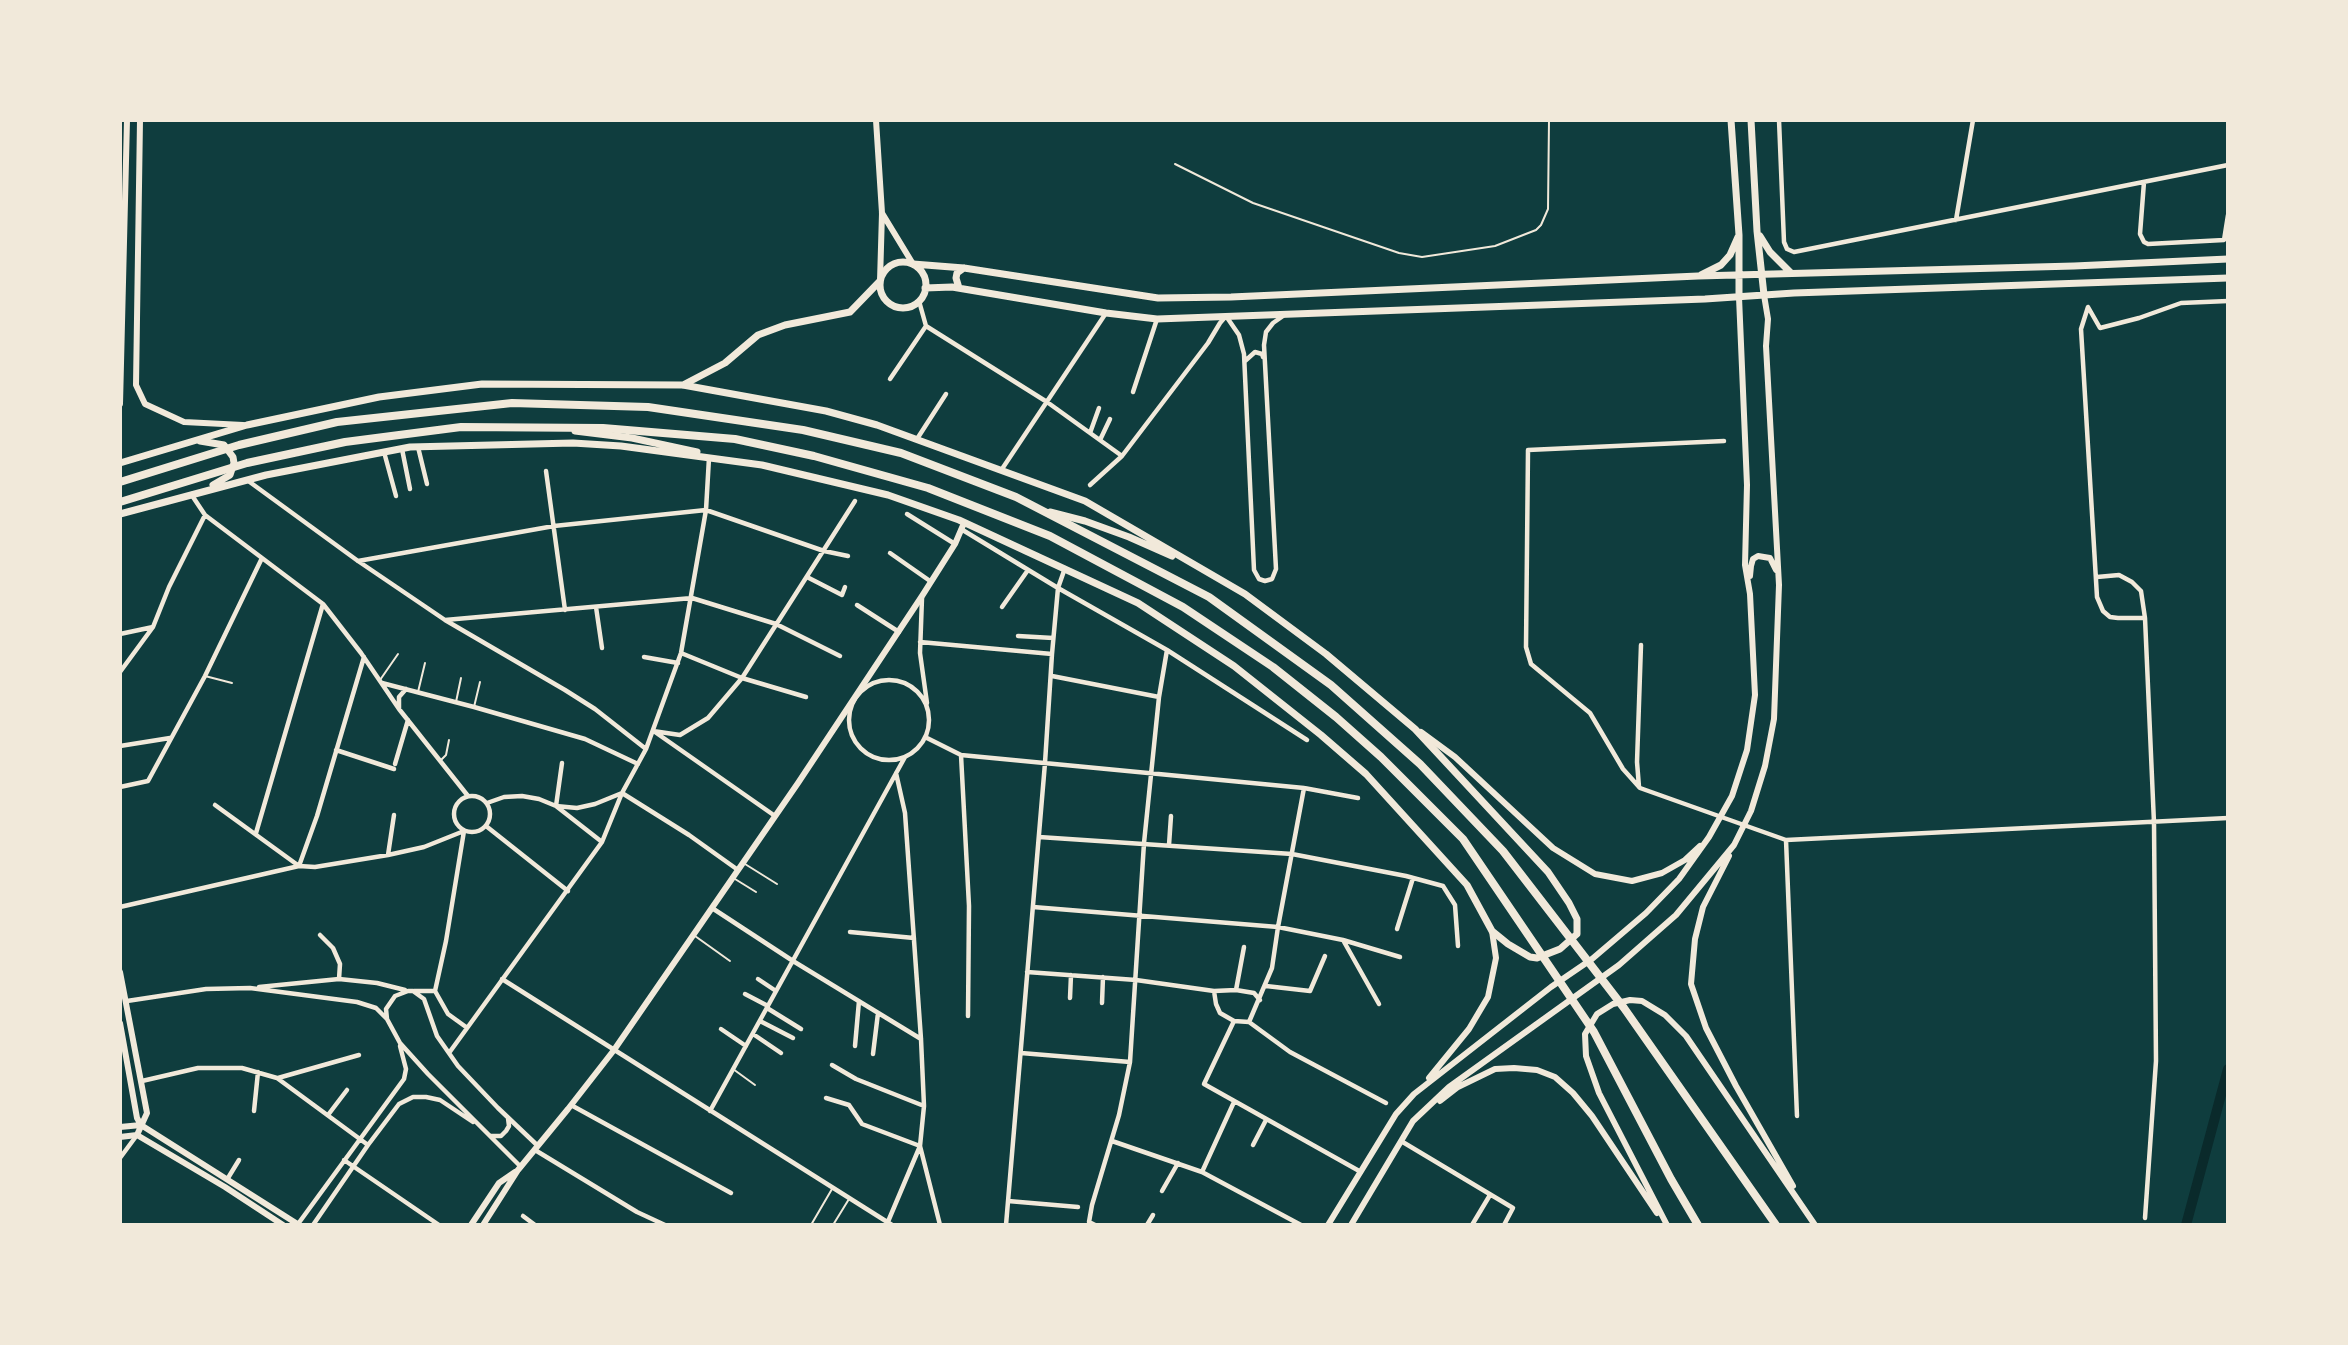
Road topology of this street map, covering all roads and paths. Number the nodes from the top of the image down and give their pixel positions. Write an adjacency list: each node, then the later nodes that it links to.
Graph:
1 (127, 120): 9 (main road)
2 (140, 120): 10 (main road)
3 (876, 120): 14 (main road)
4 (1549, 120): 11 (lane)
5 (1731, 120): 18 (main road)
6 (1751, 120): 17 (main road)
7 (1779, 120): 16 (street)
8 (1972, 120): 16 (street)
9 (127, 145): 10 (main road); 19 (main road)
10 (140, 146): 20 (main road)
11 (1175, 164)
12 (2228, 165): 13 (street)
13 (2144, 182): 15 (street); 16 (street)
14 (882, 213): 22 (main road); 29 (main road)
15 (2228, 215)
16 (1956, 220)
17 (1757, 231): 24 (main road); 25 (main road)
18 (1739, 235): 26 (main road); 27 (main road)
19 (124, 255): 20 (main road); 47 (main road)
20 (138, 256): 51 (main road)
21 (2228, 259): 24 (main road)
22 (913, 264): 23 (main road); 29 (main road); 30 (main road)
23 (964, 268): 27 (main road); 31 (main road)
24 (1791, 273): 25 (main road)
25 (1761, 274): 26 (main road); 32 (main road)
26 (1740, 275): 27 (main road); 33 (main road)
27 (1698, 276)
28 (2228, 278): 32 (main road)
29 (880, 281): 34 (main road); 44 (main road)
30 (925, 288): 31 (main road); 34 (main road)
31 (959, 288): 36 (main road)
32 (1764, 295): 33 (main road); 95 (main road)
33 (1739, 297): 37 (main road); 98 (main road)
34 (919, 301): 40 (street)
35 (2228, 301): 93 (street)
36 (1106, 313): 39 (main road); 48 (street)
37 (1288, 313): 38 (main road); 42 (street)
38 (1226, 316): 39 (main road); 41 (street); 61 (street)
39 (1157, 319): 45 (street)
40 (926, 326): 43 (street); 48 (street)
41 (1245, 362): 42 (street); 42 (street)
42 (1265, 362)
43 (890, 379)
44 (683, 385): 51 (main road); 54 (main road)
45 (1133, 392)
46 (946, 394): 54 (street)
47 (120, 402)
48 (1047, 402): 53 (street); 65 (street)
49 (1098, 408): 53 (street)
50 (1110, 419): 55 (street)
51 (247, 425): 56 (main road)
52 (555, 428): 64 (main road); 75 (highway); 334 (highway)
53 (1090, 433): 55 (street)
54 (917, 439): 65 (main road)
55 (1100, 440): 61 (street)
56 (191, 441): 63 (main road); 72 (main road)
57 (1724, 441): 163 (street)
58 (418, 447): 59 (main road); 62 (main road); 69 (street)
59 (402, 449): 60 (main road); 71 (street)
60 (384, 452): 67 (main road); 73 (street)
61 (1122, 456): 70 (street)
62 (709, 458): 64 (main road); 76 (street)
63 (120, 463)
64 (762, 465): 82 (main road)
65 (1002, 470): 91 (main road)
66 (546, 471): 81 (street)
67 (247, 480): 72 (main road); 88 (street)
68 (120, 482): 77 (highway)
69 (427, 484)
70 (1090, 485)
71 (410, 489)
72 (191, 494): 78 (main road); 80 (street)
73 (396, 496)
74 (855, 501): 84 (street)
75 (120, 502)
76 (706, 510): 81 (street); 84 (street); 100 (street)
77 (1045, 511): 91 (main road); 335 (highway)
78 (120, 514)
79 (906, 514): 83 (street)
80 (205, 515): 87 (street); 109 (street)
81 (554, 526): 88 (street); 105 (street)
82 (962, 526): 83 (main road); 89 (main road); 90 (street)
83 (955, 544): 94 (main road)
84 (824, 551): 86 (street); 92 (street)
85 (890, 553): 94 (street)
86 (848, 556)
87 (262, 558): 101 (street); 127 (street)
88 (358, 561): 107 (street)
89 (1065, 568): 97 (street); 201 (main road)
90 (1028, 570): 97 (street); 104 (street)
91 (1207, 571): 144 (main road)
92 (807, 577): 96 (street); 108 (street)
93 (2097, 577): 106 (street); 106 (street)
94 (930, 581): 99 (main road)
95 (1779, 585): 98 (main road); 184 (main road)
96 (845, 587)
97 (1058, 588): 113 (street); 117 (street)
98 (1750, 594): 179 (main road)
99 (922, 596): 110 (main road); 114 (street)
100 (692, 598): 103 (street); 108 (street); 118 (street)
101 (323, 604): 122 (street); 177 (street)
102 (857, 605): 110 (street)
103 (596, 607): 105 (street); 116 (street)
104 (1002, 607)
105 (566, 610): 107 (street)
106 (2145, 618): 174 (street)
107 (446, 620): 151 (street)
108 (776, 624): 121 (street); 130 (street)
109 (153, 627): 111 (street); 126 (street)
110 (899, 632): 138 (main road)
111 (120, 634)
112 (1017, 636): 113 (street)
113 (1053, 638): 120 (street)
114 (920, 642): 120 (street); 140 (street)
115 (1641, 645): 163 (street)
116 (602, 648)
117 (1167, 650): 137 (street); 149 (street)
118 (681, 653): 125 (street); 130 (street)
119 (398, 654): 131 (lane)
120 (1052, 654): 128 (street)
121 (840, 656)
122 (364, 657): 131 (street); 152 (street)
123 (644, 657): 125 (street)
124 (425, 663): 135 (lane)
125 (678, 663): 145 (street)
126 (120, 672)
127 (205, 676): 133 (lane); 147 (street)
128 (1052, 676): 137 (street); 157 (street)
129 (461, 678): 139 (lane)
130 (742, 678): 136 (street); 145 (street)
131 (381, 682): 134 (street); 142 (street)
132 (480, 682): 141 (lane)
133 (232, 683)
134 (406, 689): 135 (street); 142 (street)
135 (418, 692): 139 (street)
136 (806, 697)
137 (1159, 697): 160 (street)
138 (854, 699): 140 (street); 154 (street); 171 (main road)
139 (456, 702): 141 (street)
140 (927, 706): 146 (street)
141 (474, 707): 158 (street)
142 (399, 709): 143 (street)
143 (408, 720): 152 (street); 155 (street)
144 (1415, 729): 179 (main road); 201 (main road)
145 (653, 731): 151 (street); 171 (street)
146 (925, 737): 153 (street); 154 (street)
147 (170, 738): 150 (street); 161 (street)
148 (448, 740): 155 (lane)
149 (1307, 740)
150 (120, 746)
151 (646, 749): 158 (street)
152 (336, 750): 188 (street)
153 (961, 754): 157 (street); 237 (street)
154 (905, 757): 159 (street)
155 (440, 760): 165 (street)
156 (561, 763): 169 (street)
157 (1046, 763): 160 (street); 178 (street)
158 (638, 764): 164 (street)
159 (896, 773): 205 (street); 211 (street)
160 (1150, 773): 162 (street); 182 (street)
161 (120, 787)
162 (1304, 788): 166 (street); 186 (street)
163 (1640, 788): 180 (street)
164 (622, 793): 169 (street); 181 (street); 189 (street)
165 (468, 796): 167 (street); 176 (street)
166 (1358, 798)
167 (487, 803): 169 (street); 175 (street)
168 (215, 805): 177 (street)
169 (556, 806): 181 (street)
170 (394, 814): 185 (street)
171 (775, 816): 187 (main road)
172 (1171, 816): 183 (street)
173 (2228, 819): 174 (street)
174 (2154, 823): 180 (street); 311 (street)
175 (486, 826): 176 (street); 193 (street)
176 (464, 831): 185 (street); 225 (street)
177 (256, 833): 188 (street)
178 (1039, 837): 182 (street); 196 (street)
179 (1709, 837): 266 (main road)
180 (1786, 840): 276 (street)
181 (602, 842): 193 (street)
182 (1144, 843): 183 (street); 198 (street)
183 (1169, 845): 186 (street)
184 (1734, 845): 279 (main road); 314 (main road)
185 (387, 855): 188 (street)
186 (1292, 855): 191 (street); 199 (street)
187 (743, 863): 189 (main road); 192 (lane)
188 (299, 866): 195 (street)
189 (738, 870): 190 (main road)
190 (733, 878): 194 (lane); 197 (main road)
191 (1413, 878): 200 (street); 207 (street)
192 (777, 884)
193 (568, 891): 218 (street)
194 (756, 892)
195 (120, 907)
196 (1033, 907): 198 (street); 214 (street)
197 (712, 908): 204 (main road); 211 (street)
198 (1138, 915): 199 (street); 220 (street)
199 (1278, 927): 206 (street); 221 (street)
200 (1396, 929)
201 (1492, 931): 266 (main road)
202 (850, 932): 205 (street)
203 (320, 935): 217 (street)
204 (693, 935): 212 (lane); 253 (main road)
205 (914, 938): 248 (street)
206 (1343, 940): 210 (street); 234 (street)
207 (1458, 946)
208 (1244, 947): 223 (street)
209 (1325, 956): 221 (street)
210 (1400, 957)
211 (793, 961): 226 (street); 232 (street)
212 (730, 962)
213 (120, 972): 231 (main road)
214 (1028, 972): 215 (street); 256 (street)
215 (1071, 975): 216 (street); 229 (street)
216 (1103, 977): 220 (street); 233 (street)
217 (339, 979): 222 (street); 224 (street)
218 (502, 979): 243 (street); 253 (street)
219 (758, 980): 226 (street)
220 (1136, 980): 227 (street); 259 (street)
221 (1266, 986): 230 (street)
222 (250, 988): 231 (street); 238 (street)
223 (1236, 990): 227 (street); 230 (street)
224 (410, 991): 225 (street); 238 (street); 254 (street)
225 (435, 991): 243 (street)
226 (776, 991): 235 (street)
227 (1214, 991): 240 (street)
228 (745, 994): 235 (street)
229 (1070, 998)
230 (1260, 1000): 241 (street)
231 (123, 1001): 264 (main road)
232 (859, 1001): 236 (street); 251 (street)
233 (1102, 1003)
234 (1379, 1004)
235 (768, 1007): 239 (street); 245 (street)
236 (878, 1013): 248 (street); 257 (street)
237 (968, 1016)
238 (387, 1019): 249 (street)
239 (760, 1021): 246 (street); 247 (street)
240 (1234, 1021): 241 (street); 269 (street)
241 (1249, 1022): 270 (street)
242 (120, 1023): 252 (main road)
243 (466, 1027): 254 (street)
244 (721, 1029): 250 (street)
245 (801, 1029)
246 (753, 1034): 250 (street); 255 (street)
247 (793, 1038)
248 (921, 1039): 272 (street)
249 (400, 1043): 282 (street); 286 (street)
250 (746, 1046): 261 (street)
251 (855, 1046)
252 (122, 1047): 280 (main road)
253 (614, 1050): 271 (main road); 274 (street)
254 (448, 1053): 277 (street)
255 (781, 1053)
256 (1021, 1053): 259 (street); 307 (street)
257 (873, 1054)
258 (359, 1055): 263 (street)
259 (1130, 1062): 287 (street)
260 (832, 1065): 272 (street)
261 (733, 1069): 265 (lane); 274 (street)
262 (258, 1072): 263 (street); 264 (street); 273 (street)
263 (278, 1078): 275 (street)
264 (142, 1081): 280 (main road)
265 (755, 1085)
266 (1422, 1088): 300 (main road)
267 (347, 1090): 275 (street)
268 (826, 1098): 291 (street)
269 (1234, 1102): 278 (street); 299 (street)
270 (1386, 1103)
271 (571, 1105): 292 (main road); 304 (street)
272 (924, 1106): 291 (street)
273 (254, 1111)
274 (710, 1111): 302 (street)
275 (328, 1115): 286 (street)
276 (1797, 1116)
277 (507, 1117): 284 (street); 292 (street)
278 (1266, 1120): 290 (street); 300 (street)
279 (1413, 1121): 288 (main road); 333 (main road)
280 (141, 1125): 281 (main road); 283 (main road); 301 (main road)
281 (120, 1126)
282 (485, 1130): 284 (street); 289 (street)
283 (137, 1135): 285 (main road); 293 (street); 315 (main road)
284 (491, 1136): 298 (street)
285 (120, 1137)
286 (360, 1139): 289 (street); 295 (street)
287 (1112, 1141): 296 (street); 327 (street)
288 (1401, 1141): 305 (street); 313 (main road)
289 (368, 1145): 297 (street)
290 (1253, 1145)
291 (920, 1146): 312 (street); 325 (street)
292 (537, 1148): 298 (main road); 322 (street)
293 (120, 1158)
294 (239, 1160): 301 (street)
295 (344, 1160): 297 (street); 316 (street)
296 (1178, 1163): 299 (street); 303 (street)
297 (353, 1166): 317 (street); 318 (street)
298 (519, 1168): 319 (main road); 320 (main road)
299 (1202, 1172): 329 (street)
300 (1361, 1172): 330 (main road)
301 (228, 1178): 316 (main road)
302 (833, 1188): 306 (street); 323 (lane)
303 (1161, 1191)
304 (731, 1192)
305 (1490, 1195): 331 (street); 332 (street)
306 (849, 1198): 312 (street); 324 (lane)
307 (1008, 1201): 308 (street); 326 (street)
308 (1078, 1207)
309 (1153, 1215): 328 (street)
310 (523, 1216): 321 (street)
311 (2145, 1218)
312 (889, 1224)
313 (1354, 1224)
314 (1815, 1224): 333 (main road)
315 (283, 1225)
316 (298, 1225)
317 (313, 1225)
318 (438, 1225)
319 (471, 1225)
320 (483, 1225)
321 (535, 1225)
322 (664, 1225)
323 (811, 1225)
324 (832, 1225)
325 (940, 1225)
326 (1006, 1225)
327 (1095, 1225)
328 (1147, 1225)
329 (1301, 1225)
330 (1328, 1225)
331 (1472, 1225)
332 (1504, 1225)
333 (1666, 1225)
334 (1698, 1225)
335 (1776, 1225)

